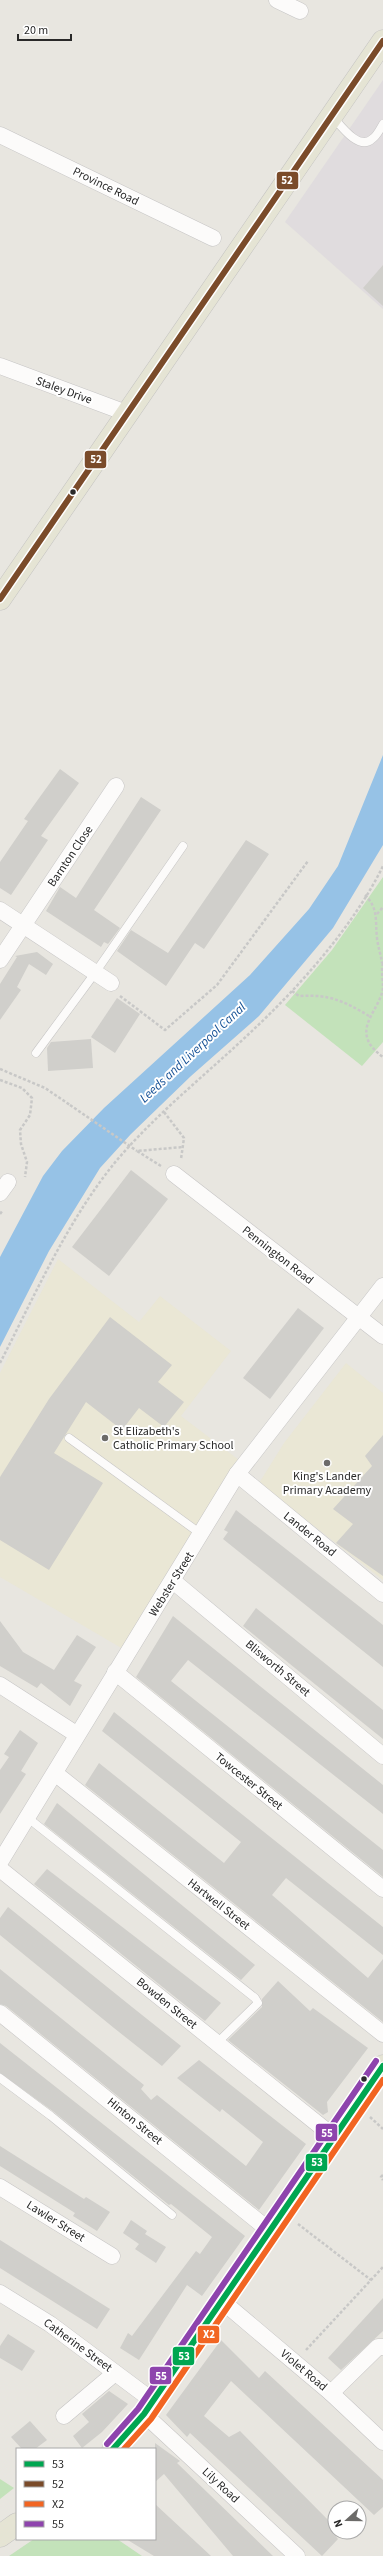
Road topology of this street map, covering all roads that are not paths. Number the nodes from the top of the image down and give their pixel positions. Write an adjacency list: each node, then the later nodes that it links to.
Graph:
1 (277, 0): 2 (street)
2 (300, 11)
3 (383, 41): 4 (main road)
4 (332, 116): 5 (lane); 9 (main road)
5 (383, 124)
6 (0, 135): 7 (street, Province Road)
7 (213, 238)
8 (0, 366): 9 (street, Staley Drive)
9 (129, 414): 10 (main road)
10 (0, 600)
11 (116, 786): 14 (street, Barnton Close)
12 (183, 846): 16 (lane)
13 (0, 910): 14 (street)
14 (23, 926): 15 (street, Barnton Close); 16 (street)
15 (0, 960)
16 (95, 973): 17 (street); 18 (lane)
17 (111, 983)
18 (36, 1053)
19 (174, 1174): 21 (street, Pennington Road)
20 (383, 1286): 21 (street, Webster Street)
21 (359, 1317): 22 (street, Pennington Road); 24 (street, Webster Street)
22 (383, 1336)
23 (69, 1438): 25 (lane)
24 (236, 1474): 25 (street, Webster Street); 27 (street, Lander Road)
25 (201, 1534): 26 (street, Webster Street)
26 (173, 1581): 28 (street, Webster Street); 31 (street, Blisworth Street)
27 (383, 1594)
28 (115, 1672): 30 (street, Webster Street); 36 (street, Towcester Street)
29 (0, 1685): 30 (street)
30 (76, 1734): 32 (street, Webster Street)
31 (383, 1756)
32 (56, 1774): 33 (street, Webster Street); 38 (street, Hartwell Street)
33 (28, 1818): 34 (street, Webster Street); 39 (lane)
34 (0, 1862)
35 (0, 1869): 39 (street, Bowden Street)
36 (383, 1889)
37 (0, 2013): 45 (street, Hinton Street)
38 (383, 2034)
39 (217, 2043): 42 (street, Bowden Street)
40 (383, 2066): 42 (main road)
41 (0, 2078): 44 (lane)
42 (334, 2136): 45 (main road)
43 (2, 2193): 46 (street, Lawler Street)
44 (172, 2215)
45 (270, 2231): 48 (main road)
46 (112, 2256)
47 (0, 2293): 50 (street, Catherine Street)
48 (222, 2301): 51 (street, Violet Road); 52 (main road)
49 (383, 2348): 51 (street)
50 (116, 2373): 52 (street, Catherine Street); 53 (street)
51 (331, 2393): 54 (street, Violet Road)
52 (149, 2408): 55 (main road); 58 (street, Lily Road)
53 (64, 2416)
54 (383, 2442)
55 (114, 2448)
56 (16, 2525): 57 (main road)
57 (0, 2536)
58 (297, 2556)

